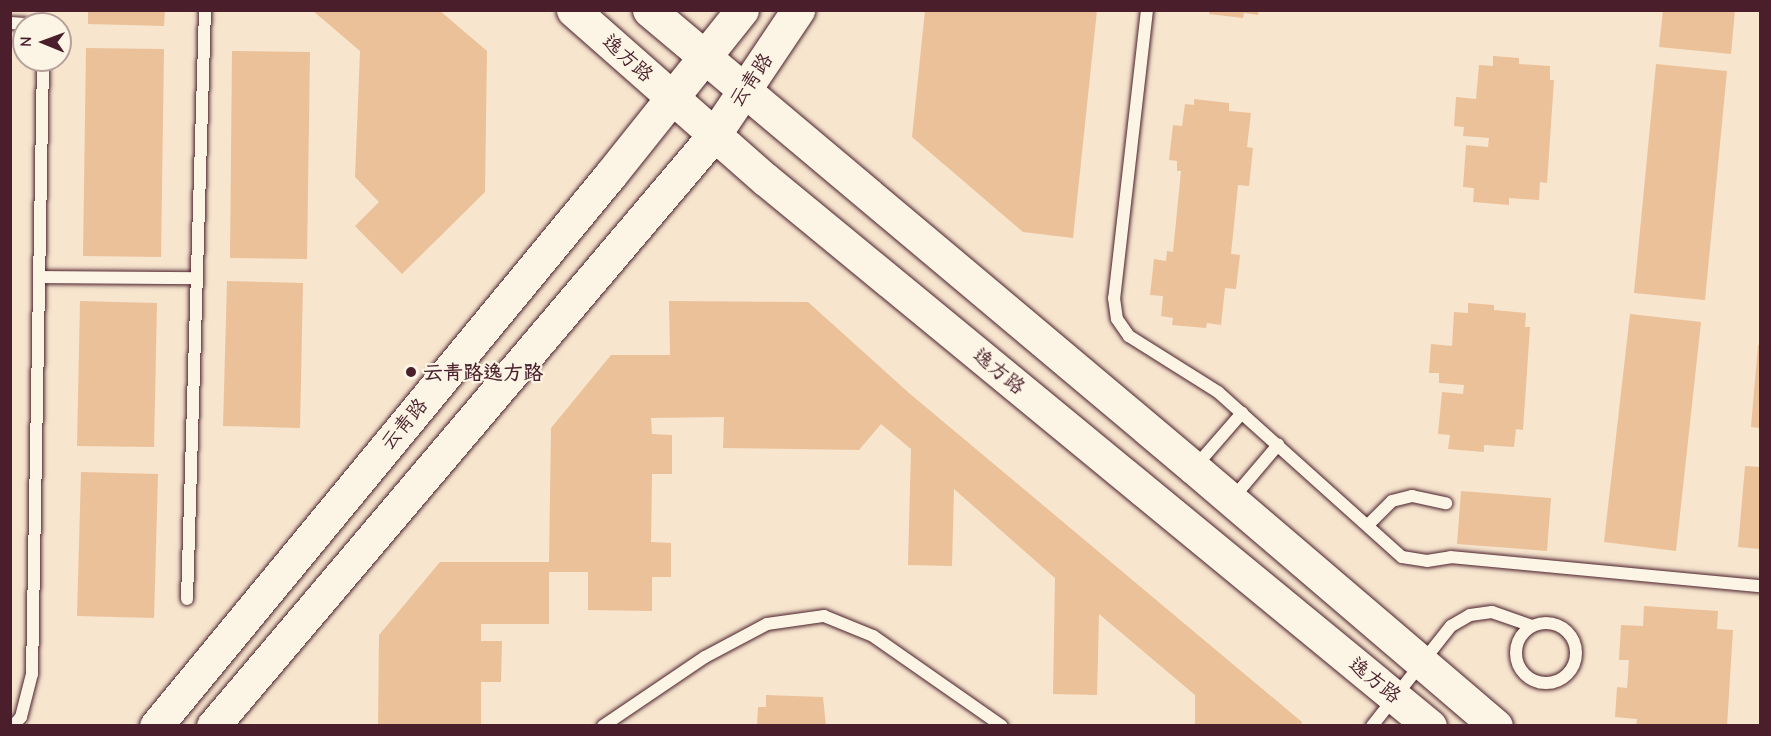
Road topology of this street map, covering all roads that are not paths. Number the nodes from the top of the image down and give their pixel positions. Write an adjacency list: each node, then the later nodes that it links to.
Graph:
1 (205, 10): 13 (lane)
2 (573, 10): 10 (street, 逸方路)
3 (649, 10): 7 (street)
4 (741, 10): 7 (street, 云青路)
5 (798, 10): 9 (street, 云青路)
6 (1147, 10): 14 (lane)
7 (705, 57): 9 (street); 10 (street, 云青路)
8 (43, 72): 12 (lane)
9 (744, 89): 11 (street, 云青路); 16 (street)
10 (672, 98): 11 (street, 逸方路); 26 (street, 云青路)
11 (714, 135): 24 (street, 逸方路); 27 (street, 云青路)
12 (39, 277): 13 (lane); 25 (lane)
13 (197, 278): 21 (lane)
14 (1242, 414): 15 (lane); 16 (lane)
15 (1278, 445): 17 (lane); 19 (lane)
16 (1194, 468): 17 (street)
17 (1232, 499): 23 (street)
18 (1446, 504): 19 (lane)
19 (1368, 525): 20 (lane)
20 (1761, 586)
21 (187, 599)
22 (1532, 626): 22 (lane); 23 (lane)
23 (1421, 662): 24 (lane); 32 (street)
24 (1395, 697): 30 (lane); 31 (street, 逸方路)
25 (13, 726)
26 (156, 726)
27 (213, 726)
28 (603, 726): 29 (lane)
29 (1002, 726)
30 (1372, 726)
31 (1430, 726)
32 (1496, 726)

